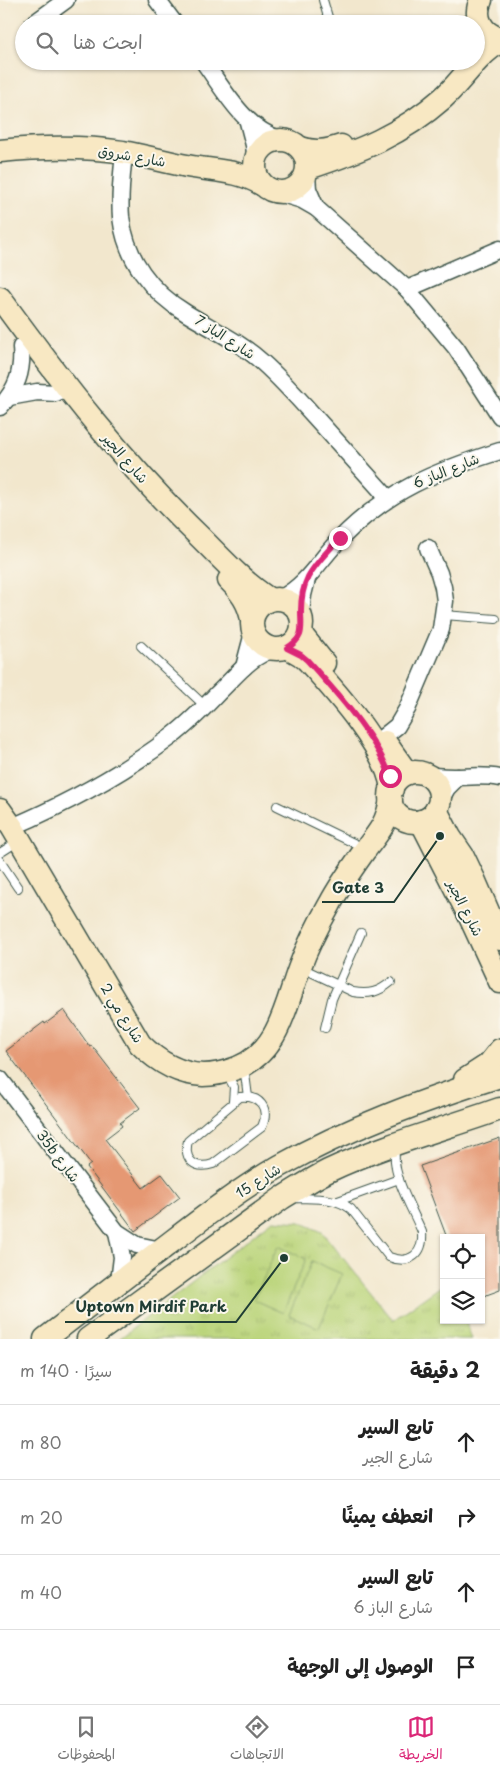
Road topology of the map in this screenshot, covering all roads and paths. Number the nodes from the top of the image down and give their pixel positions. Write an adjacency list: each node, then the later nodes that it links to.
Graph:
1 (66, 0): 4 (street)
2 (157, 0): 5 (street)
3 (323, 0): 6 (lane)
4 (45, 15)
5 (168, 15)
6 (327, 15)
7 (485, 27): 8 (street)
8 (500, 40): 9 (street)
9 (485, 53)
10 (210, 70): 13 (street)
11 (455, 70): 17 (street)
12 (469, 70): 17 (street)
13 (248, 122): 17 (street); 18 (street)
14 (0, 140): 18 (street, شارع شروق)
15 (0, 151): 16 (street, شارع شروق)
16 (124, 152): 18 (street, شارع شروق); 29 (street, شارع الباز 7)
17 (299, 158): 18 (street); 18 (street); 19 (street)
18 (263, 175): 19 (street)
19 (316, 208): 21 (street)
20 (500, 249): 21 (street)
21 (407, 289): 27 (street)
22 (0, 298): 32 (street, شارع الجير)
23 (0, 316): 24 (street, شارع الجير)
24 (21, 347): 25 (street, شارع الجير); 26 (street)
25 (56, 393): 26 (street); 35 (street, شارع الجير)
26 (5, 402)
27 (500, 416)
28 (500, 451): 29 (street, شارع الباز 6)
29 (388, 498): 31 (street, شارع الباز 6)
30 (428, 548): 33 (street)
31 (308, 577): 32 (street, شارع الباز 6); 36 (street, شارع الباز 6)
32 (275, 599): 35 (street); 36 (street)
33 (444, 615): 34 (lane); 40 (street)
34 (496, 619)
35 (253, 626): 36 (street); 38 (street)
36 (291, 636): 38 (street); 40 (street); 43 (street)
37 (141, 646): 39 (lane)
38 (244, 668): 39 (street)
39 (205, 706): 46 (street)
40 (382, 738): 43 (street)
41 (458, 777): 42 (street); 43 (street); 45 (street)
42 (500, 778)
43 (404, 784): 45 (street); 45 (street); 47 (street)
44 (277, 806): 48 (lane)
45 (427, 813): 47 (street); 50 (street, شارع الجير); 52 (street, شارع الجير)
46 (11, 826): 49 (lane); 62 (street, شارع مي 2)
47 (381, 831): 48 (street)
48 (366, 849): 56 (street)
49 (0, 853)
50 (463, 856): 52 (street); 55 (street, شارع الجير)
51 (0, 860): 53 (lane)
52 (441, 862): 58 (street, شارع الجير)
53 (18, 888)
54 (361, 933): 59 (lane)
55 (500, 939)
56 (300, 966): 59 (lane); 62 (street)
57 (392, 982): 59 (lane)
58 (500, 982)
59 (338, 985): 60 (lane)
60 (325, 1028)
61 (500, 1050): 65 (street)
62 (235, 1068): 67 (lane); 68 (lane)
63 (500, 1076): 65 (street, شارع 15)
64 (0, 1079): 74 (street, 35b شارع)
65 (438, 1095): 75 (street, شارع 15)
66 (500, 1095): 70 (street)
67 (248, 1096): 68 (lane); 68 (lane)
68 (233, 1102)
69 (500, 1109): 70 (street, شارع 15)
70 (397, 1145): 71 (lane); 72 (street, شارع 15)
71 (399, 1179): 73 (lane); 73 (lane)
72 (282, 1198): 73 (lane); 78 (street, شارع 15)
73 (338, 1201)
74 (117, 1232): 75 (street, 35b شارع); 77 (street, 35b شارع)
75 (160, 1250): 76 (street, شارع 15)
76 (139, 1267): 77 (street, شارع 15); 78 (street)
77 (119, 1282): 79 (street, شارع 15)
78 (156, 1288): 80 (street, شارع 15)
79 (45, 1339)
80 (88, 1339)

